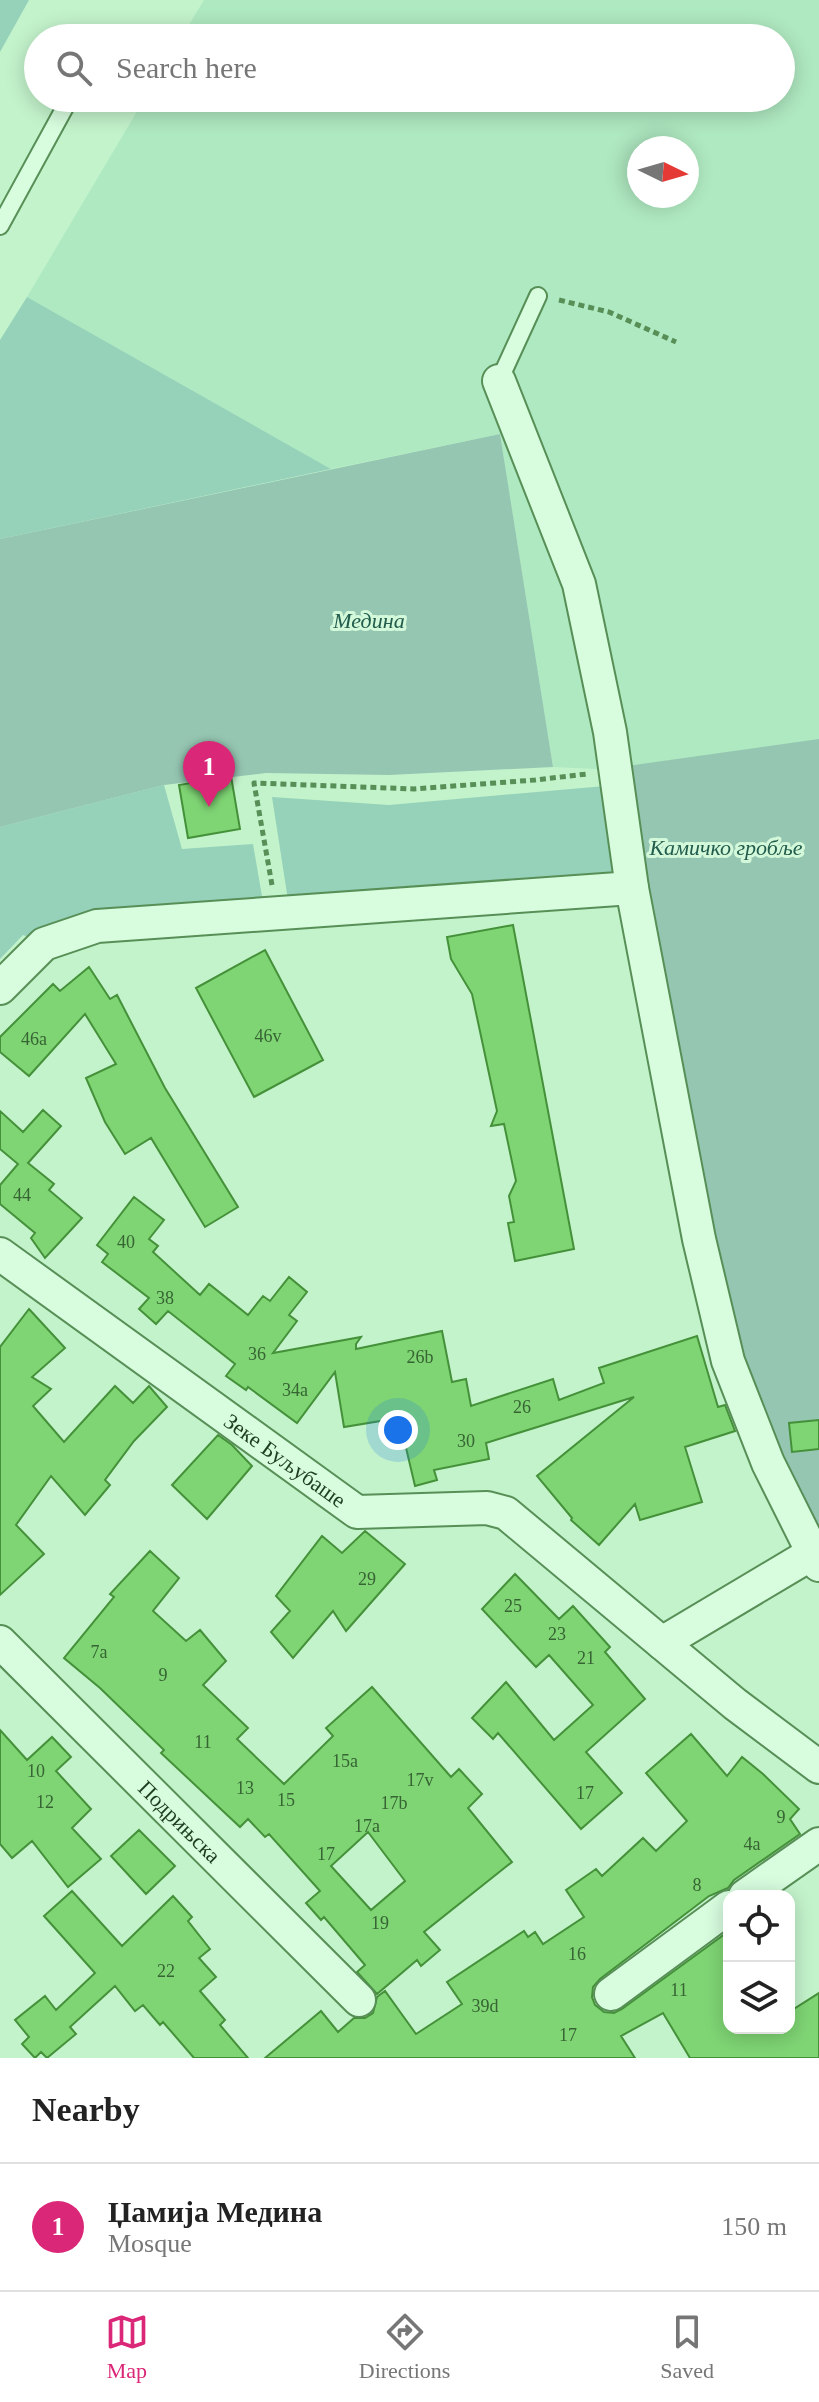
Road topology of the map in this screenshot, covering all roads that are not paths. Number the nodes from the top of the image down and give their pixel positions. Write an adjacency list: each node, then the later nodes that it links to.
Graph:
1 (62, 112): 2 (lane)
2 (0, 226)
3 (538, 296): 4 (lane)
4 (499, 381): 5 (street)
5 (632, 888): 6 (street); 8 (street)
6 (0, 988)
7 (0, 1254): 10 (street, Зеке Буљубаше)
8 (816, 1559): 10 (street)
9 (0, 1642): 16 (street, Подрињска)
10 (662, 1643): 11 (street, Зеке Буљубаше)
11 (819, 1767)
12 (819, 1844): 13 (street)
13 (754, 1890)
14 (723, 1911): 15 (street)
15 (611, 1994)
16 (359, 2000)

